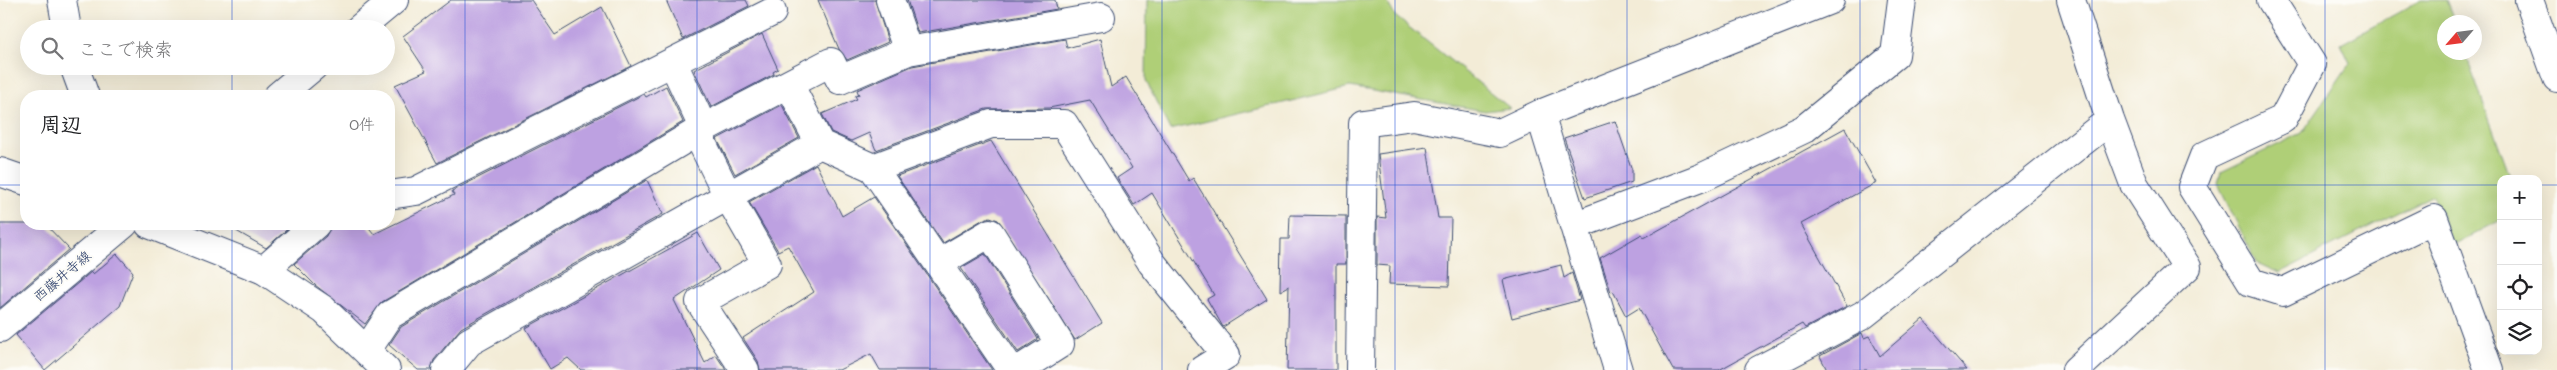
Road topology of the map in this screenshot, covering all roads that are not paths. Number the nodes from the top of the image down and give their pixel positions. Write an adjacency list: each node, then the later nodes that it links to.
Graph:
1 (62, 0): 11 (street)
2 (890, 0): 13 (street)
3 (1830, 0): 21 (street)
4 (1902, 0): 30 (street)
5 (2071, 0): 22 (street)
6 (2271, 0): 48 (street)
7 (2529, 0): 15 (street)
8 (387, 2): 12 (street)
9 (772, 12): 14 (street)
10 (1101, 17): 13 (street)
11 (65, 20)
12 (368, 20)
13 (908, 51): 18 (street)
14 (673, 63): 23 (street); 28 (street)
15 (2555, 66)
16 (78, 75): 19 (street)
17 (303, 75): 20 (street)
18 (789, 84): 23 (street); 24 (street)
19 (84, 90)
20 (285, 90)
21 (1540, 114): 30 (street); 44 (street)
22 (2110, 120): 46 (street); 47 (street)
23 (702, 129): 29 (street); 37 (street)
24 (820, 144): 25 (street); 29 (street)
25 (873, 168): 34 (street); 43 (street)
26 (0, 172): 27 (street)
27 (20, 179)
28 (395, 194)
29 (728, 196): 39 (street); 40 (street)
30 (1574, 226): 45 (street)
31 (117, 230): 36 (street, 西藤井寺線)
32 (164, 230): 35 (street)
33 (309, 230): 35 (street)
34 (939, 263): 41 (street); 42 (street)
35 (264, 270): 37 (street)
36 (0, 328)
37 (367, 350): 38 (street)
38 (386, 370)
39 (446, 370)
40 (745, 370)
41 (1011, 370)
42 (1019, 370)
43 (1202, 370)
44 (1360, 370)
45 (1618, 370)
46 (1759, 370)
47 (2076, 370)
48 (2489, 370)

